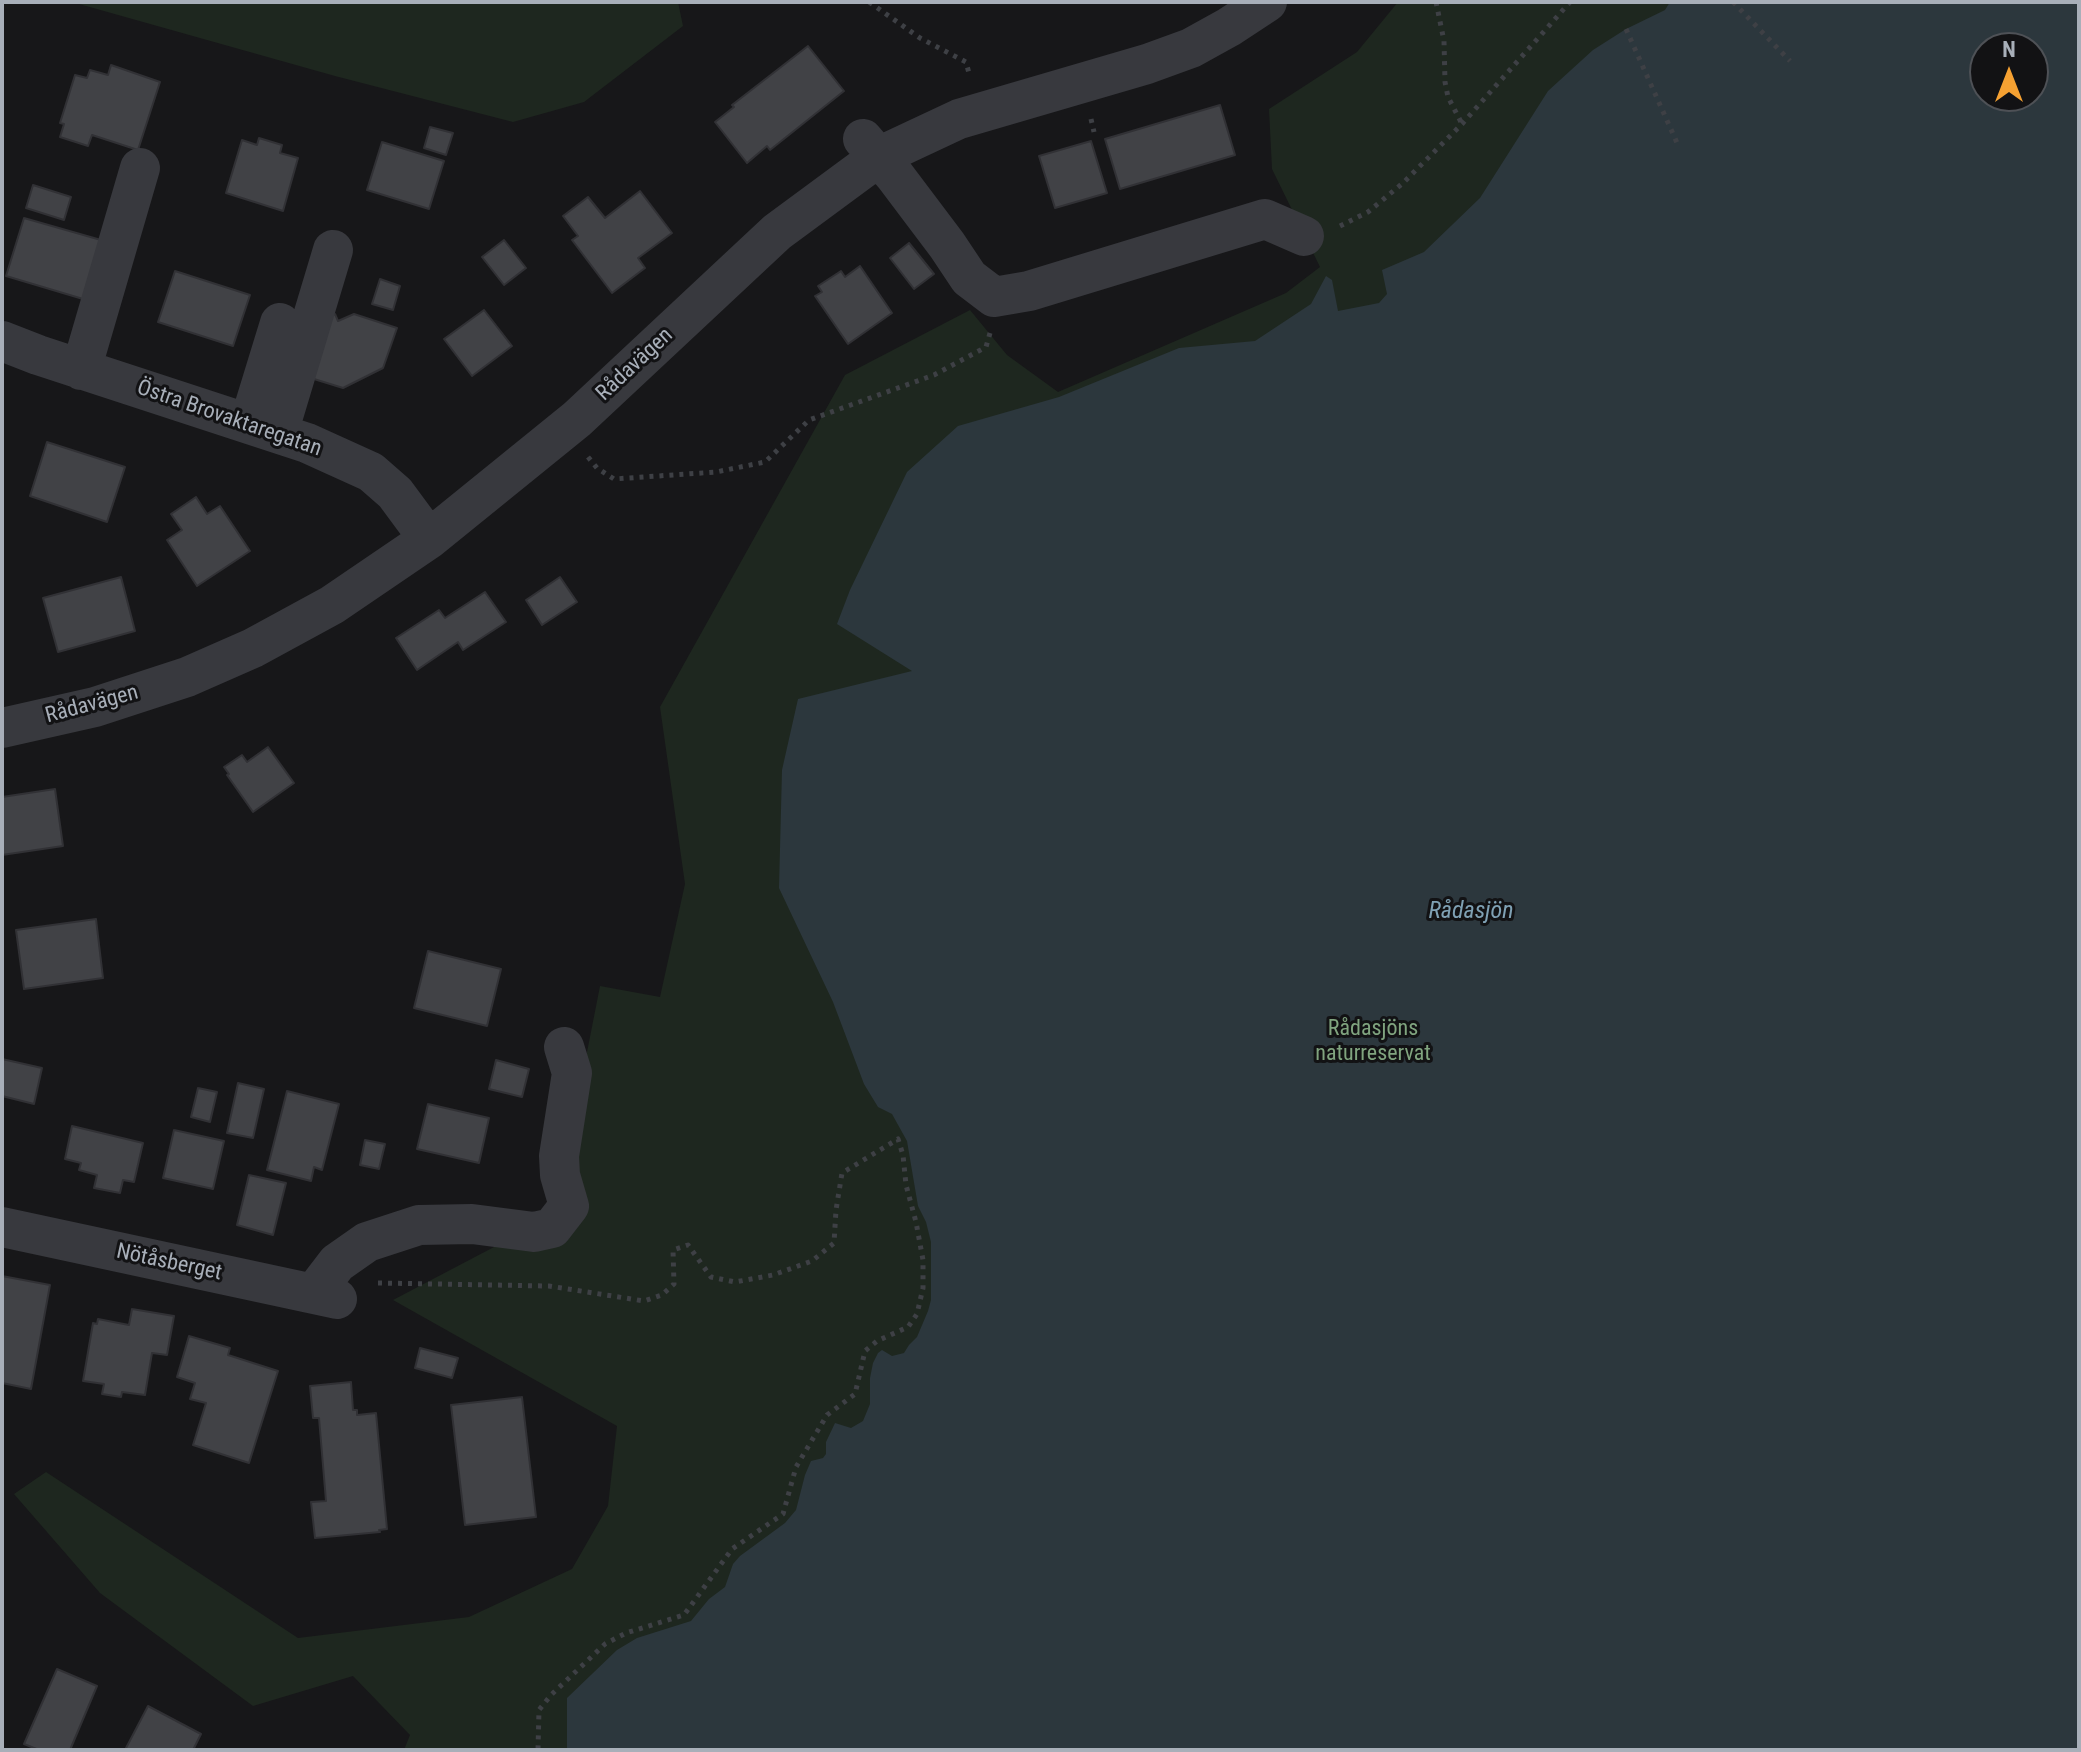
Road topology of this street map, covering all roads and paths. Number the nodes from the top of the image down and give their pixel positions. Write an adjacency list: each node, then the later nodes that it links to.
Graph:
1 (869, 2): 8 (path)
2 (1267, 2): 11 (street, Rådavägen)
3 (1436, 2): 9 (path)
4 (1570, 2): 9 (path)
5 (1733, 2): 7 (path)
6 (1626, 29): 10 (path)
7 (1790, 61)
8 (973, 85)
9 (1462, 124): 13 (path)
10 (1678, 145)
11 (870, 146): 15 (street); 21 (street, Rådavägen)
12 (140, 168): 18 (street)
13 (1304, 236): 15 (street)
14 (333, 250): 19 (street)
15 (994, 297): 20 (path)
16 (280, 323): 19 (street)
17 (2, 341): 18 (street, Östra Brovaktaregatan)
18 (81, 370): 19 (street, Östra Brovaktaregatan)
19 (264, 429): 21 (street, Östra Brovaktaregatan)
20 (585, 454)
21 (429, 539): 22 (street, Rådavägen)
22 (2, 728)
23 (564, 1047): 25 (street)
24 (2, 1227): 25 (street, Nötåsberget)
25 (325, 1296): 26 (path)
26 (538, 1750)

